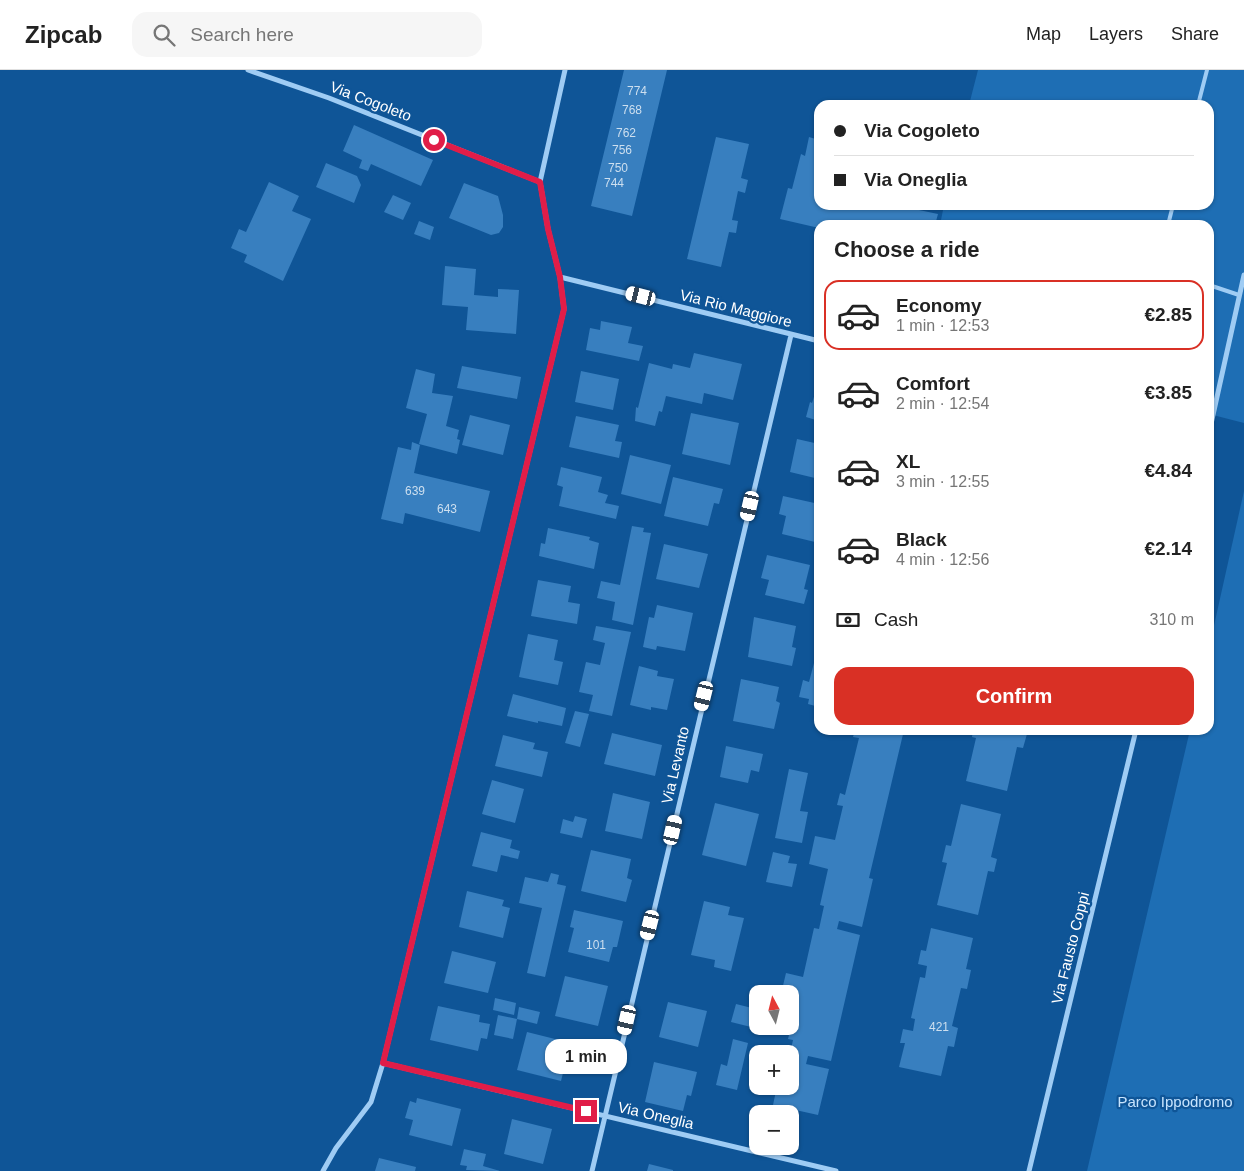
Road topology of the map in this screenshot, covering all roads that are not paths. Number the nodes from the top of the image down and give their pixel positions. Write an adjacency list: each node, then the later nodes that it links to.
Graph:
1 (248, 70): 5 (street, Via Cogoleto)
2 (565, 70): 5 (street)
3 (1207, 70): 4 (lane)
4 (1199, 100)
5 (540, 182): 7 (street)
6 (1244, 275): 9 (street)
7 (560, 277): 10 (street, Via Rio Maggiore); 14 (street)
8 (1214, 287): 9 (lane)
9 (1239, 295): 12 (street)
10 (790, 335): 11 (street, Via Rio Maggiore); 15 (street, Via Levanto)
11 (814, 340)
12 (1214, 410)
13 (1135, 735): 19 (street, Via Fausto Coppi)
14 (383, 1063): 15 (street, Via Oneglia); 16 (street)
15 (605, 1116): 17 (street, Via Levanto); 18 (street, Via Oneglia)
16 (323, 1171)
17 (592, 1171)
18 (836, 1171)
19 (1029, 1171)

